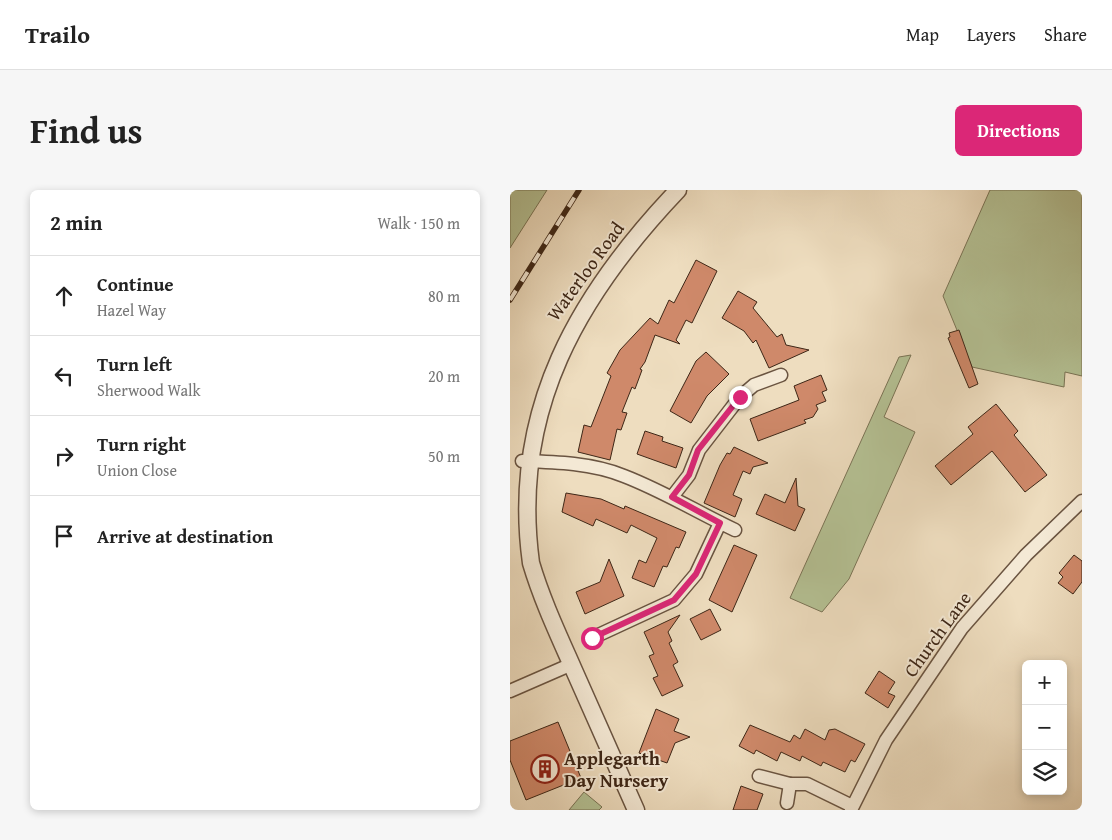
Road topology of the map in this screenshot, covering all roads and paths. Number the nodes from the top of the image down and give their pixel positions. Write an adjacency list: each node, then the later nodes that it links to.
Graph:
1 (678, 190): 3 (street, Waterloo Road)
2 (781, 374): 4 (street)
3 (522, 460): 4 (street); 9 (street, Waterloo Road)
4 (672, 497): 6 (street)
5 (1082, 501): 14 (street, Church Lane)
6 (720, 523): 7 (street); 8 (street)
7 (735, 530)
8 (592, 638)
9 (572, 664): 10 (street); 15 (street, Waterloo Road)
10 (510, 691)
11 (759, 776): 12 (street)
12 (790, 784): 13 (street); 14 (street)
13 (787, 803)
14 (852, 808)
15 (636, 810)

